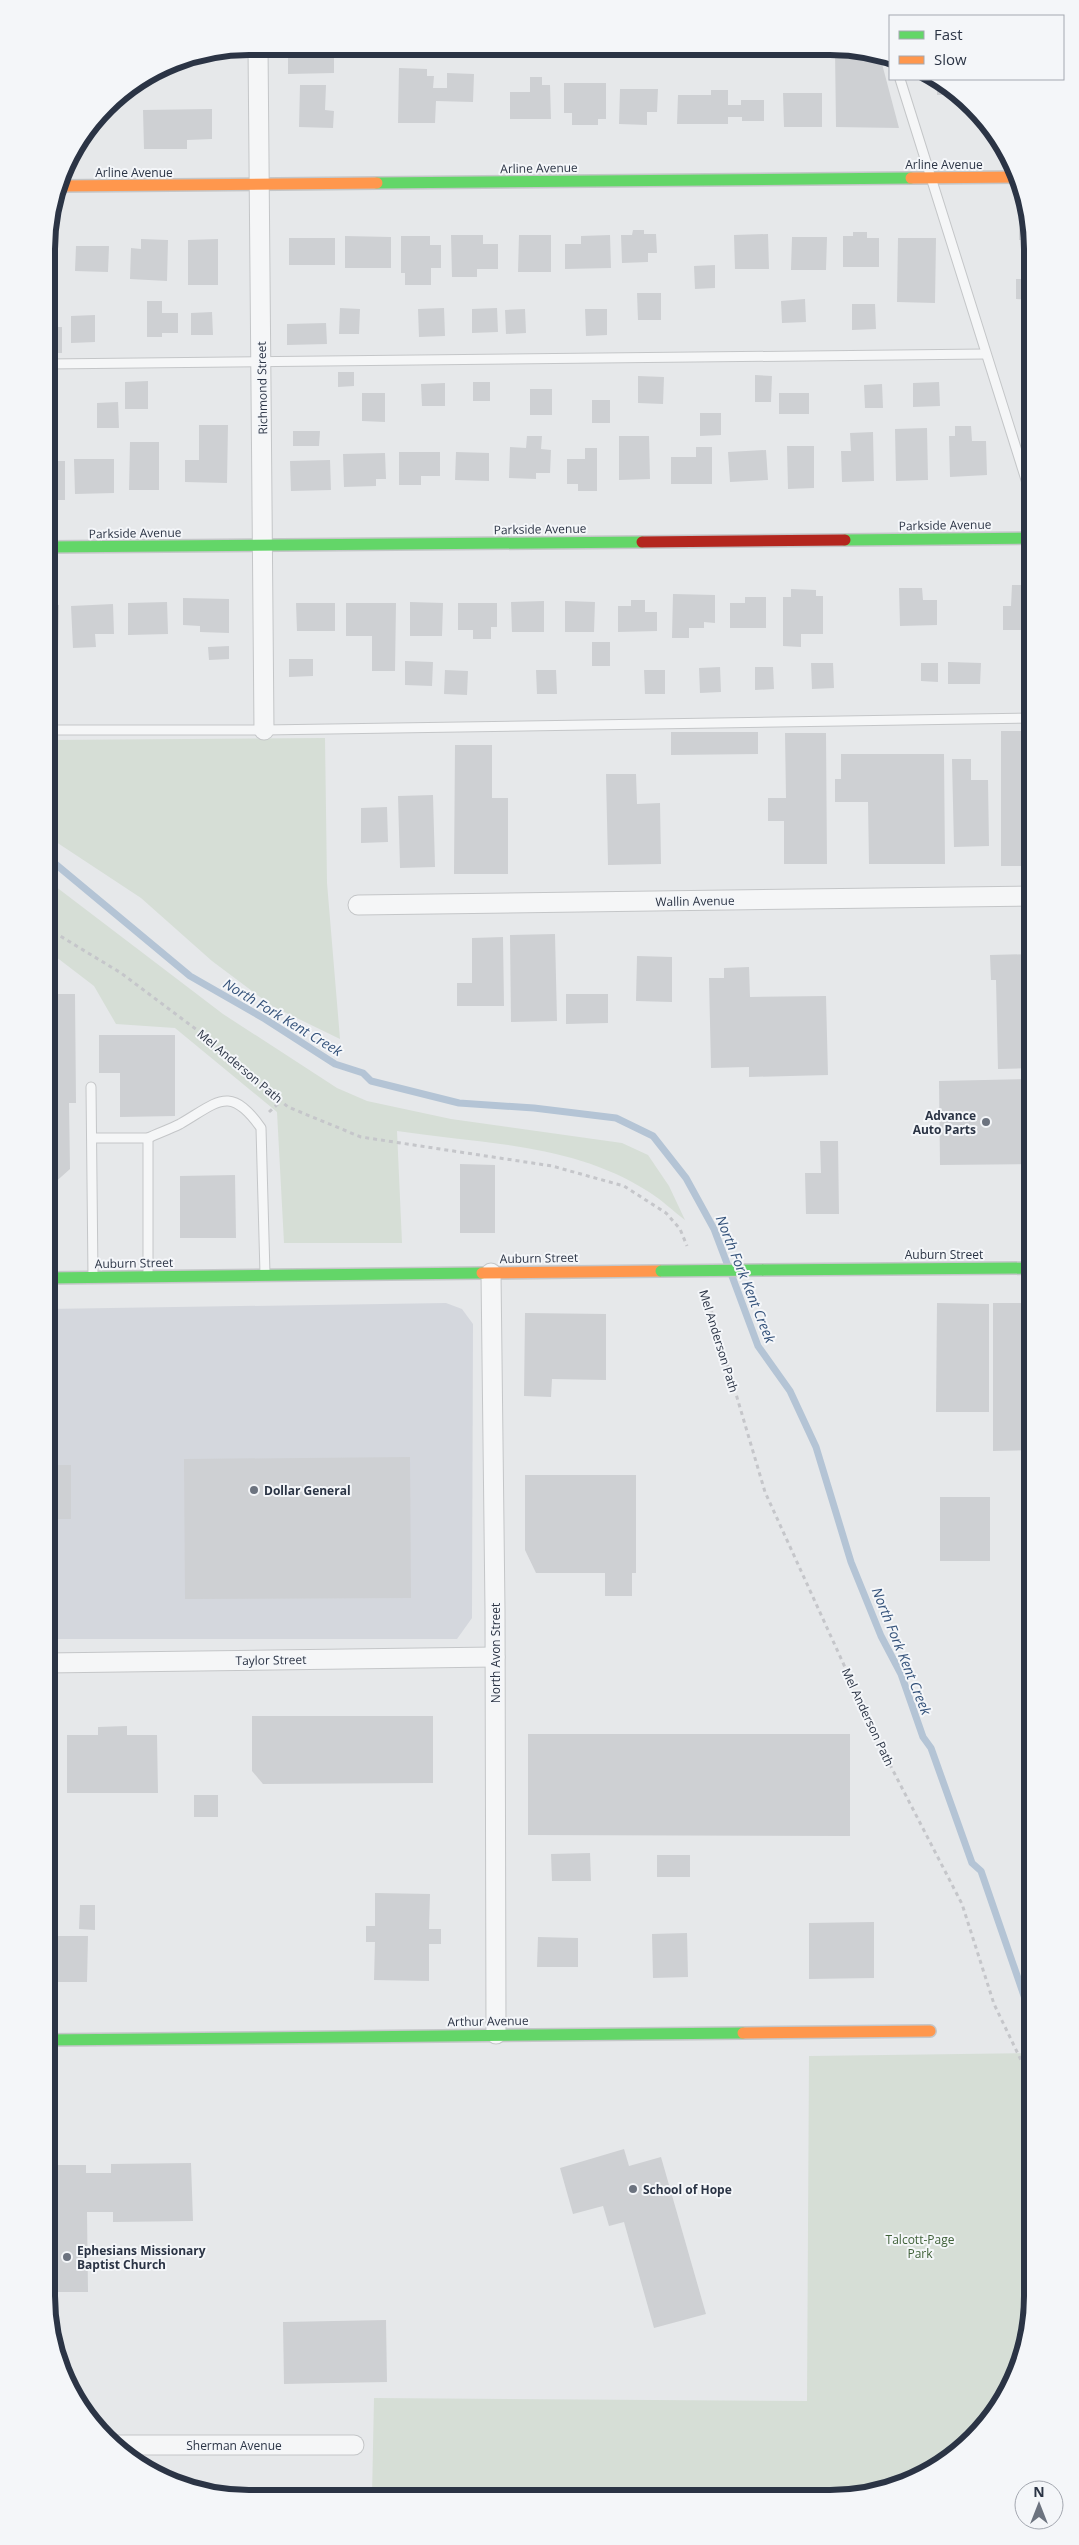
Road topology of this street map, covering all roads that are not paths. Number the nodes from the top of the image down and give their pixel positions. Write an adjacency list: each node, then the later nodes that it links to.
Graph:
1 (258, 55): 5 (street, Richmond Street)
2 (900, 80): 4 (lane)
3 (1010, 177): 4 (street, Arline Avenue)
4 (930, 178): 5 (street, Arline Avenue); 7 (lane)
5 (259, 185): 6 (street, Arline Avenue); 8 (street, Richmond Street)
6 (65, 186)
7 (985, 354): 8 (lane); 10 (lane)
8 (262, 360): 9 (lane); 12 (street, Richmond Street)
9 (55, 364)
10 (1024, 474)
11 (1024, 538): 12 (street, Parkside Avenue)
12 (264, 545): 13 (street, Parkside Avenue); 16 (street, Richmond Street)
13 (55, 547)
14 (1024, 718): 16 (lane)
15 (55, 730): 16 (lane)
16 (264, 730)
17 (1024, 896): 18 (street, Wallin Avenue)
18 (358, 905)
19 (91, 1087): 20 (lane)
20 (92, 1138): 21 (lane); 25 (lane)
21 (148, 1138): 24 (lane); 26 (lane)
22 (1024, 1268): 23 (street, Auburn Street, bridge)
23 (491, 1273): 24 (street, Auburn Street); 28 (street, North Avon Street)
24 (265, 1275): 26 (street, Auburn Street)
25 (93, 1277): 26 (street, Auburn Street); 27 (street, Auburn Street)
26 (148, 1277)
27 (55, 1278)
28 (495, 1657): 29 (street, Taylor Street); 31 (street, North Avon Street)
29 (55, 1663)
30 (930, 2031): 31 (street, Arthur Avenue)
31 (496, 2034): 32 (street, Arthur Avenue)
32 (55, 2040)
33 (125, 2445): 34 (street, Sherman Avenue)
34 (354, 2445)

